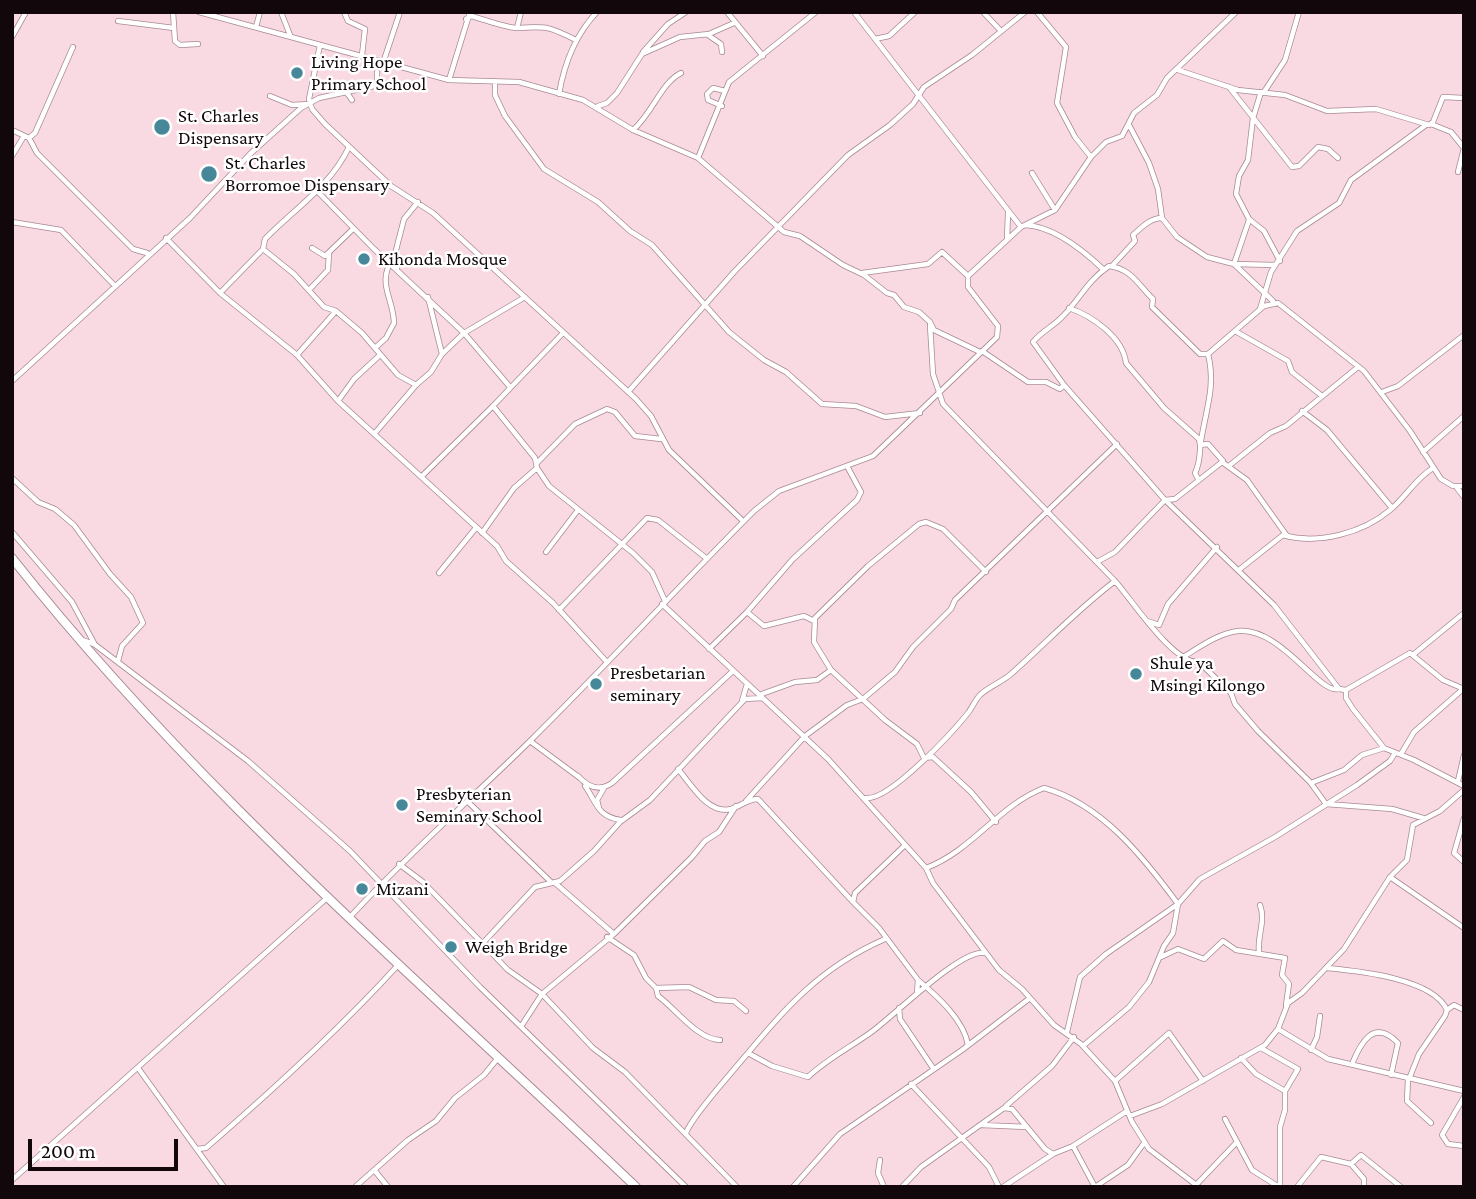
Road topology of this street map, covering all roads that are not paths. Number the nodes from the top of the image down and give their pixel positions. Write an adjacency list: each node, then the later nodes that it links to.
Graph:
1 (26, 12): 30 (street)
2 (173, 12): 25 (street)
3 (199, 12): 24 (street)
4 (260, 12): 24 (street)
5 (281, 12): 29 (street)
6 (344, 12): 40 (street)
7 (470, 12): 21 (street)
8 (522, 12): 26 (street)
9 (597, 12): 33 (street)
10 (686, 12): 39 (street)
11 (727, 12): 23 (street)
12 (816, 12): 41 (street)
13 (854, 12): 32 (street)
14 (915, 12): 31 (street)
15 (983, 12): 27 (street)
16 (1025, 12): 27 (street)
17 (1037, 12): 71 (street)
18 (1237, 12): 43 (street)
19 (1299, 12): 52 (street)
20 (400, 13): 42 (street)
21 (466, 19): 26 (street); 46 (street)
22 (118, 21): 25 (street)
23 (734, 23): 28 (street); 41 (street)
24 (256, 27): 29 (street)
25 (174, 28): 34 (street)
26 (517, 29): 33 (street)
27 (1001, 31): 56 (street)
28 (708, 34): 38 (street); 39 (street)
29 (290, 36): 35 (street)
30 (12, 37)
31 (885, 38): 32 (street); 37 (street)
32 (875, 39): 37 (street)
33 (576, 40): 54 (street)
34 (198, 44)
35 (320, 45): 40 (street); 59 (street)
36 (73, 47): 67 (street)
37 (882, 48): 56 (street)
38 (722, 52)
39 (642, 54): 60 (street)
40 (362, 55): 42 (street)
41 (763, 57): 51 (street)
42 (384, 60): 46 (street)
43 (1178, 70): 50 (street); 63 (street)
44 (377, 72): 49 (street)
45 (681, 73): 66 (street)
46 (449, 80): 47 (street)
47 (495, 82): 54 (street); 108 (street)
48 (388, 83): 49 (street)
49 (377, 86): 53 (street)
50 (1228, 86): 52 (street); 62 (street)
51 (725, 91): 61 (street); 61 (street)
52 (1262, 92): 62 (street); 64 (street)
53 (347, 93): 58 (street); 59 (street)
54 (559, 94): 60 (street)
55 (270, 96): 59 (street)
56 (919, 97): 79 (street); 84 (street)
57 (1464, 98): 64 (street)
58 (352, 100)
59 (310, 104): 68 (street); 86 (street)
60 (598, 106): 66 (street)
61 (722, 106): 72 (street)
62 (1253, 118): 73 (street); 81 (street)
63 (1129, 124): 71 (street); 80 (street)
64 (1428, 124): 69 (street); 94 (street)
65 (12, 130): 67 (street)
66 (633, 130): 72 (street)
67 (26, 137): 70 (street); 90 (street)
68 (349, 147): 76 (street); 77 (street)
69 (1464, 148): 74 (street)
70 (12, 156)
71 (1091, 157): 78 (street)
72 (698, 158): 84 (street)
73 (1338, 158)
74 (1458, 172)
75 (1032, 173): 78 (street)
76 (318, 192): 85 (street); 89 (street)
77 (418, 202): 92 (street); 106 (street)
78 (1055, 210): 83 (street)
79 (1008, 212): 83 (street); 87 (street)
80 (1162, 218): 95 (street); 96 (street)
81 (1249, 219): 94 (street); 95 (street)
82 (12, 222): 101 (street)
83 (1023, 226): 87 (street); 98 (street)
84 (778, 227): 99 (street); 108 (street)
85 (354, 229): 91 (street); 93 (street)
86 (166, 238): 90 (street); 103 (street)
87 (1007, 239): 100 (street)
88 (312, 248): 91 (street)
89 (263, 249): 102 (street); 103 (street)
90 (148, 253): 101 (street)
91 (329, 254): 102 (street)
92 (395, 254): 93 (street); 97 (street)
93 (389, 263): 97 (street); 117 (street)
94 (1278, 263): 95 (street); 104 (street)
95 (1234, 264): 104 (street)
96 (1112, 266): 98 (street); 120 (street)
97 (397, 270): 105 (street)
98 (1104, 270): 109 (street)
99 (859, 273): 100 (street); 112 (street)
100 (968, 276): 118 (street)
101 (115, 286): 124 (street)
102 (309, 290): 111 (street)
103 (220, 293): 121 (street)
104 (1264, 294): 107 (street); 110 (street)
105 (428, 296): 114 (street); 119 (street)
106 (525, 297): 114 (street); 115 (street)
107 (1273, 302): 110 (street); 123 (street)
108 (706, 305): 128 (street); 135 (street)
109 (1069, 308): 126 (street); 140 (street)
110 (1259, 310): 113 (street)
111 (336, 311): 117 (street); 121 (street)
112 (930, 322): 118 (street); 130 (street)
113 (1234, 331): 120 (street); 131 (street)
114 (464, 333): 119 (street); 127 (street)
115 (563, 333): 127 (street); 128 (street)
116 (1464, 335): 129 (street)
117 (375, 348): 122 (street)
118 (981, 351): 126 (street); 130 (street)
119 (442, 354): 125 (street)
120 (1208, 354): 140 (street)
121 (297, 355): 132 (street)
122 (380, 355): 125 (street); 132 (street)
123 (1358, 367): 129 (street); 131 (street)
124 (12, 382)
125 (416, 385): 137 (street)
126 (1064, 385): 139 (street)
127 (510, 387): 133 (street)
128 (628, 392): 138 (street)
129 (1382, 392): 141 (street)
130 (938, 396): 135 (street); 155 (street)
131 (1322, 396): 134 (street)
132 (338, 401): 137 (street)
133 (492, 405): 143 (street); 146 (street)
134 (1302, 411): 142 (street); 153 (street)
135 (921, 413): 144 (street)
136 (1464, 416): 141 (street)
137 (375, 433): 146 (street)
138 (661, 439): 143 (street); 156 (street)
139 (1117, 444): 152 (street); 155 (street)
140 (1200, 445): 142 (street); 148 (street)
141 (1423, 452): 145 (street)
142 (1227, 464): 148 (street); 160 (street)
143 (536, 466): 154 (street); 159 (street)
144 (846, 466): 156 (street); 173 (street)
145 (1433, 468): 150 (street); 153 (street)
146 (421, 477): 157 (street)
147 (12, 478): 182 (street)
148 (1198, 479): 152 (street)
149 (1464, 486): 150 (street)
150 (1457, 487): 151 (street)
151 (1464, 497)
152 (1166, 500): 162 (street); 166 (street)
153 (1392, 508): 160 (street)
154 (578, 510): 161 (street); 163 (street)
155 (1047, 512): 166 (street); 168 (street)
156 (743, 521): 165 (street)
157 (475, 529): 159 (street); 169 (street)
158 (12, 532): 178 (street)
159 (481, 534): 172 (street)
160 (1287, 536): 167 (street)
161 (621, 545): 165 (street); 171 (street); 172 (street)
162 (1217, 547): 167 (street); 175 (street)
163 (546, 552)
164 (12, 558): 177 (highway)
165 (706, 558): 171 (street)
166 (1097, 562): 170 (street)
167 (1239, 569): 187 (street)
168 (986, 572): 176 (street); 190 (street)
169 (439, 573)
170 (1115, 580): 175 (street); 197 (street)
171 (663, 603): 179 (street); 183 (street)
172 (559, 610): 183 (street)
173 (747, 612): 176 (street); 179 (street)
174 (1464, 613): 180 (street)
175 (1144, 620): 181 (street)
176 (814, 621): 184 (street)
177 (79, 639): 178 (street); 225 (highway)
178 (94, 644): 182 (street)
179 (709, 649): 185 (street)
180 (1415, 654): 187 (street); 188 (street)
181 (1183, 657): 187 (street); 201 (street)
182 (118, 661): 221 (street)
183 (606, 661): 193 (street)
184 (831, 670): 189 (street); 190 (street)
185 (733, 671): 186 (street); 202 (street)
186 (747, 684): 189 (street); 191 (street)
187 (1342, 689): 194 (street)
188 (1463, 689): 195 (street)
189 (761, 696): 191 (street); 192 (street)
190 (863, 699): 192 (street); 197 (street)
191 (742, 702): 198 (street)
192 (805, 736): 204 (street); 206 (street)
193 (530, 741): 199 (street); 205 (street)
194 (1384, 748): 195 (street); 201 (street)
195 (1398, 754): 200 (street); 207 (street)
196 (1464, 755): 200 (street)
197 (924, 758): 204 (street); 214 (street)
198 (678, 769): 208 (street); 213 (street)
199 (578, 776): 202 (street); 209 (street)
200 (1458, 781): 203 (street)
201 (1310, 782): 207 (street)
202 (605, 787): 209 (street)
203 (1464, 788): 211 (street)
204 (864, 797): 216 (street)
205 (467, 801): 218 (street); 222 (street)
206 (746, 801): 208 (street); 224 (street)
207 (1326, 804): 211 (street); 227 (street)
208 (736, 806): 232 (street)
209 (599, 808): 210 (street)
210 (609, 817): 213 (street); 215 (street)
211 (1423, 818): 220 (street)
212 (1464, 818): 217 (street)
213 (622, 820): 215 (street)
214 (996, 822): 219 (street); 227 (street)
215 (608, 834): 222 (street)
216 (904, 847): 219 (street); 223 (street)
217 (1464, 862)
218 (399, 864): 221 (street); 234 (street)
219 (926, 868): 236 (street)
220 (1390, 877): 230 (street); 240 (street)
221 (382, 882): 229 (street); 253 (street)
222 (553, 883): 232 (street); 234 (street)
223 (855, 893): 224 (street); 226 (street)
224 (845, 895): 226 (street)
225 (328, 896): 229 (highway); 268 (street)
226 (853, 902): 233 (street)
227 (1178, 904): 231 (street); 255 (street)
228 (1260, 905): 237 (street)
229 (350, 917): 239 (highway)
230 (1464, 928)
231 (1172, 935): 235 (street); 238 (street)
232 (610, 936): 243 (street); 245 (street)
233 (885, 939): 241 (street); 263 (street)
234 (483, 943): 245 (street)
235 (1178, 949): 237 (street); 238 (street)
236 (986, 953): 242 (street); 246 (street)
237 (1259, 953): 247 (street)
238 (1161, 958): 259 (street)
239 (400, 963): 264 (highway); 290 (street)
240 (1326, 968): 247 (street); 249 (street)
241 (918, 980): 242 (street); 244 (street)
242 (928, 986): 244 (street); 258 (street)
243 (656, 988): 251 (street); 257 (street)
244 (917, 993): 248 (street)
245 (541, 994): 253 (street); 281 (street)
246 (1030, 998): 255 (street); 258 (street)
247 (1286, 1006): 254 (street)
248 (900, 1007): 263 (street); 267 (street)
249 (1447, 1010): 250 (street); 270 (street)
250 (1464, 1010)
251 (746, 1011)
252 (1320, 1016): 261 (street)
253 (522, 1025): 301 (street)
254 (1278, 1029): 260 (street); 261 (street)
255 (1067, 1032): 256 (street)
256 (1074, 1037): 259 (street); 262 (street)
257 (720, 1040)
258 (968, 1045): 267 (street)
259 (1082, 1045): 262 (street); 271 (street)
260 (1261, 1048): 265 (street); 274 (street)
261 (1311, 1050): 266 (street)
262 (1066, 1051): 276 (street)
263 (748, 1053): 282 (street)
264 (498, 1058): 294 (street); 300 (highway)
265 (1241, 1058): 272 (street); 274 (street)
266 (1352, 1064): 269 (street); 269 (street)
267 (933, 1068): 273 (street)
268 (138, 1069): 290 (street); 295 (street)
269 (1391, 1075): 270 (street)
270 (1409, 1079): 275 (street); 279 (street)
271 (1115, 1081): 272 (street); 277 (street)
272 (1203, 1082): 277 (street)
273 (911, 1084): 285 (street); 303 (street)
274 (1285, 1091): 308 (street)
275 (1464, 1094): 289 (street)
276 (1004, 1108): 280 (street); 283 (street)
277 (1128, 1113): 286 (street); 288 (street)
278 (1225, 1119): 287 (street)
279 (1431, 1123)
280 (980, 1125): 283 (street); 285 (street)
281 (678, 1126): 282 (street); 284 (street)
282 (688, 1127): 284 (street)
283 (1027, 1127): 291 (street)
284 (686, 1134): 302 (street)
285 (962, 1138): 305 (street); 306 (street)
286 (1144, 1143): 296 (street); 307 (street)
287 (1237, 1143): 296 (street); 308 (street)
288 (1073, 1146): 291 (street); 307 (street)
289 (1464, 1146)
290 (197, 1149): 297 (street)
291 (1054, 1154): 306 (street)
292 (880, 1160): 304 (street)
293 (1351, 1164): 309 (street); 310 (street); 311 (street)
294 (375, 1171): 298 (street); 299 (street)
295 (12, 1180)
296 (1198, 1186)
297 (224, 1187)
298 (355, 1187)
299 (388, 1187)
300 (636, 1187)
301 (687, 1187)
302 (737, 1187)
303 (793, 1187)
304 (884, 1187)
305 (902, 1187)
306 (1001, 1187)
307 (1095, 1187)
308 (1279, 1187)
309 (1297, 1187)
310 (1364, 1187)
311 (1401, 1187)

